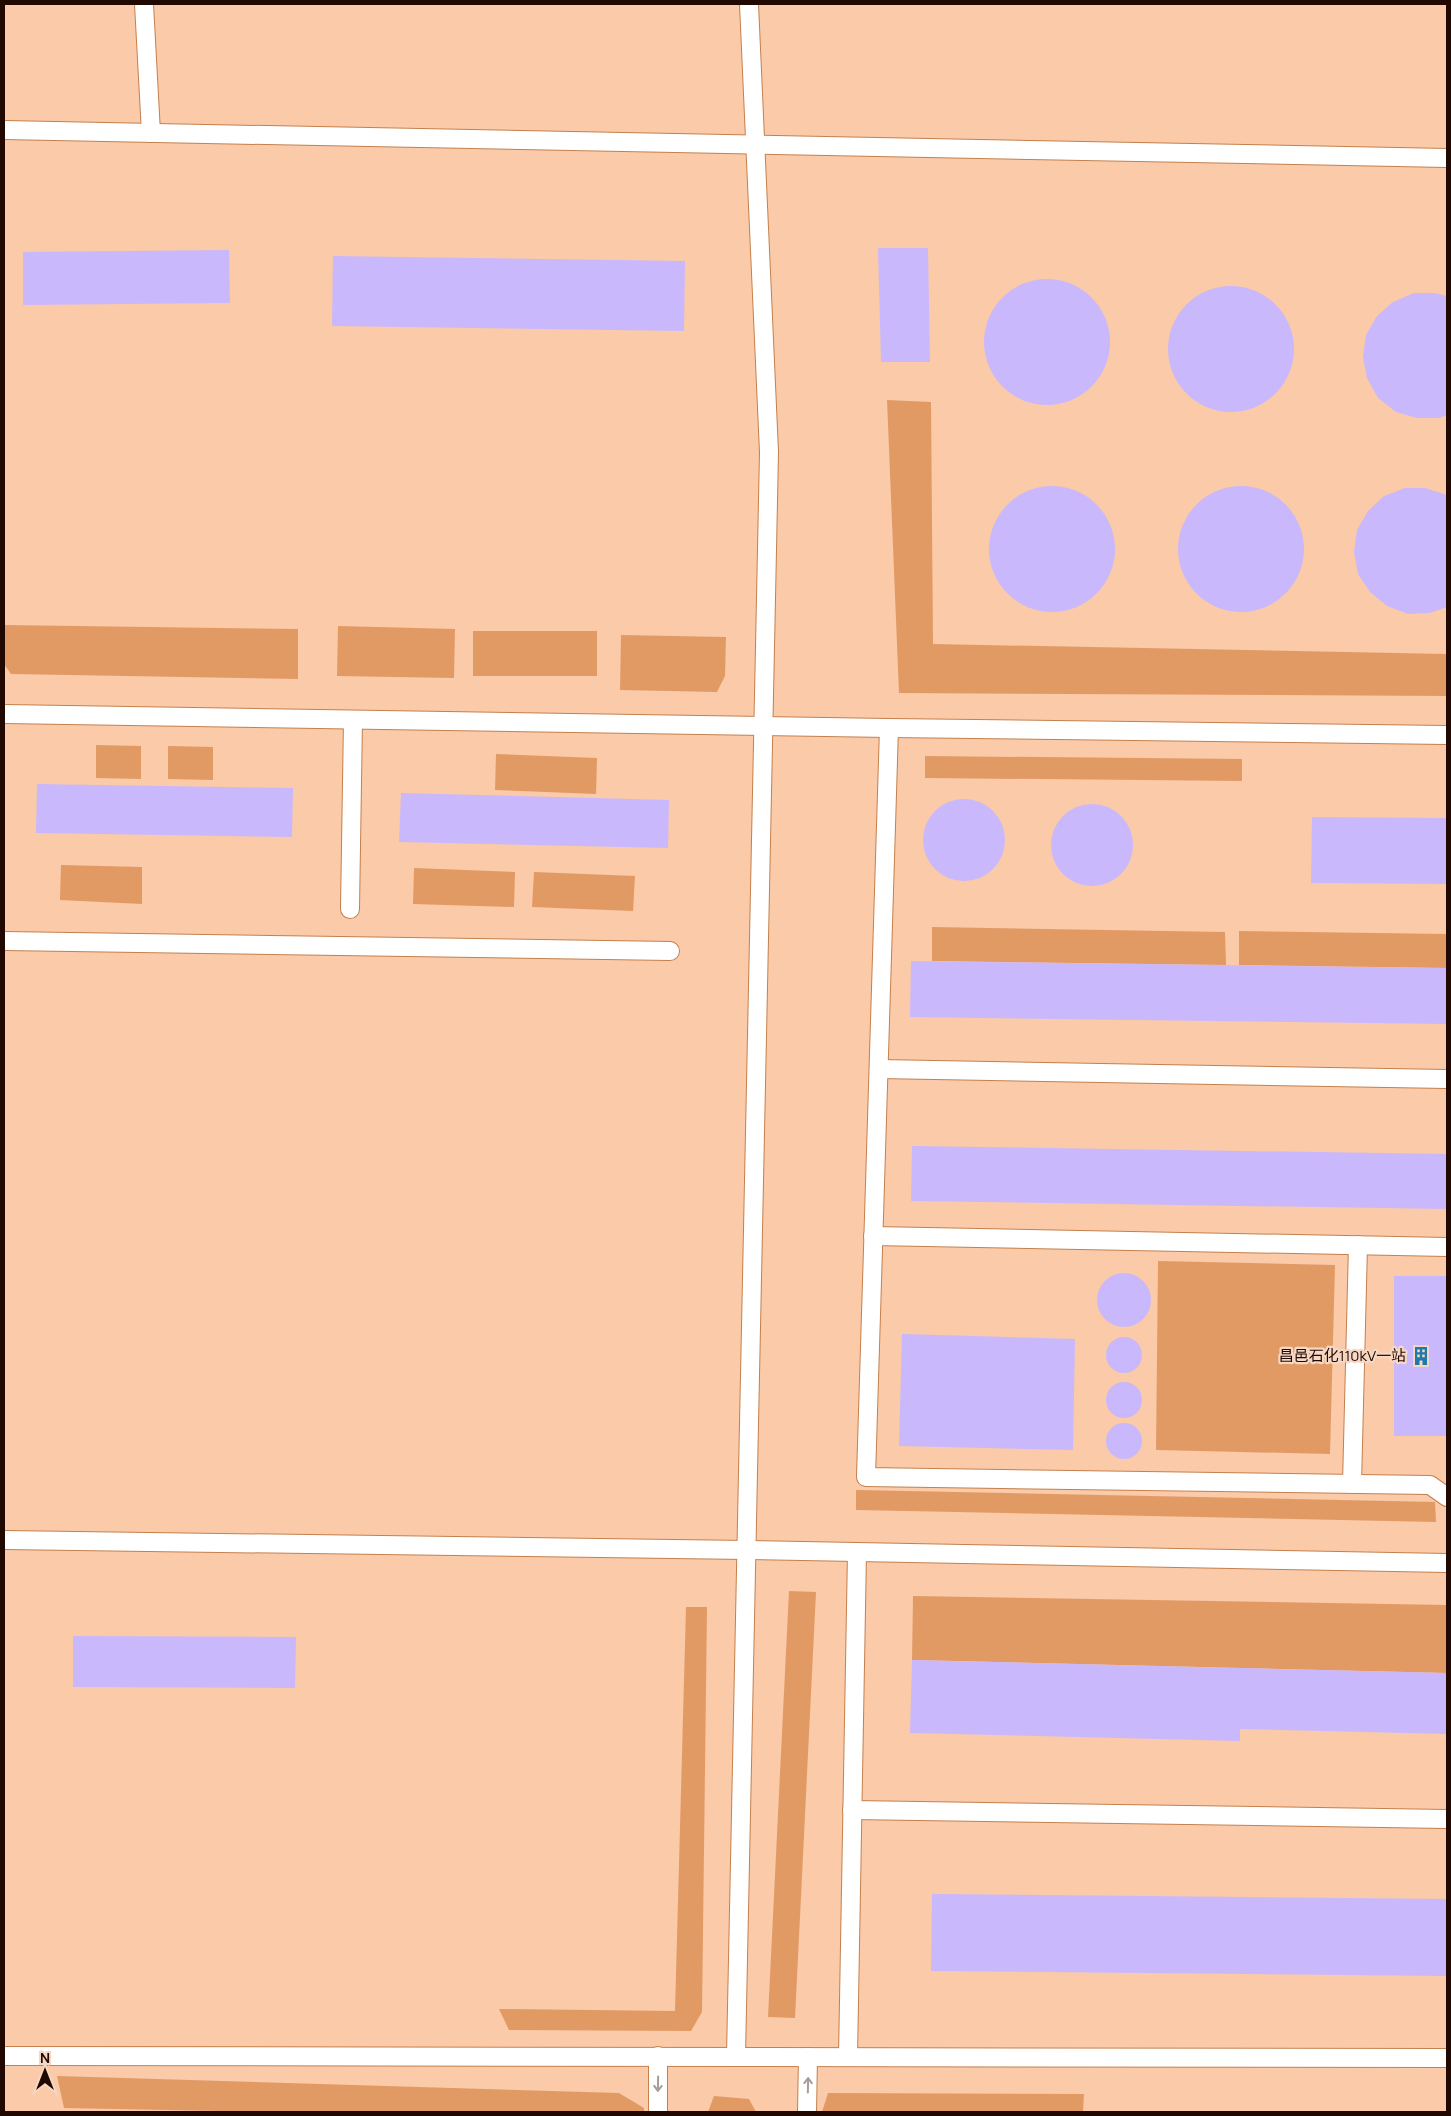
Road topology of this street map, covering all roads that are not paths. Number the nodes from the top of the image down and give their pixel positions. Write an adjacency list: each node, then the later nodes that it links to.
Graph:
1 (144, 4): 4 (lane)
2 (749, 4): 5 (lane)
3 (4, 130): 4 (lane)
4 (151, 133): 5 (lane)
5 (756, 144): 6 (lane); 9 (lane)
6 (1447, 158)
7 (4, 714): 8 (lane)
8 (353, 720): 9 (lane); 12 (lane)
9 (763, 727): 10 (lane); 23 (lane)
10 (889, 728): 11 (lane); 15 (lane)
11 (1447, 735)
12 (350, 909)
13 (4, 941): 14 (lane)
14 (670, 951)
15 (879, 1069): 16 (lane); 17 (lane)
16 (1447, 1079)
17 (873, 1236): 18 (lane); 20 (lane)
18 (1358, 1245): 19 (lane); 20 (lane)
19 (1447, 1247)
20 (1352, 1484): 21 (lane)
21 (1447, 1497)
22 (4, 1540): 23 (lane)
23 (747, 1550): 24 (lane); 30 (lane)
24 (857, 1552): 25 (lane); 26 (lane)
25 (1447, 1563)
26 (852, 1810): 27 (lane); 32 (lane)
27 (1447, 1819)
28 (4, 2056): 29 (lane)
29 (658, 2056): 30 (lane); 34 (lane, one-way to 34)
30 (736, 2056): 31 (lane)
31 (808, 2057): 32 (lane); 35 (lane, one-way to 31)
32 (848, 2057): 33 (lane)
33 (1447, 2058)
34 (658, 2112)
35 (807, 2112)

